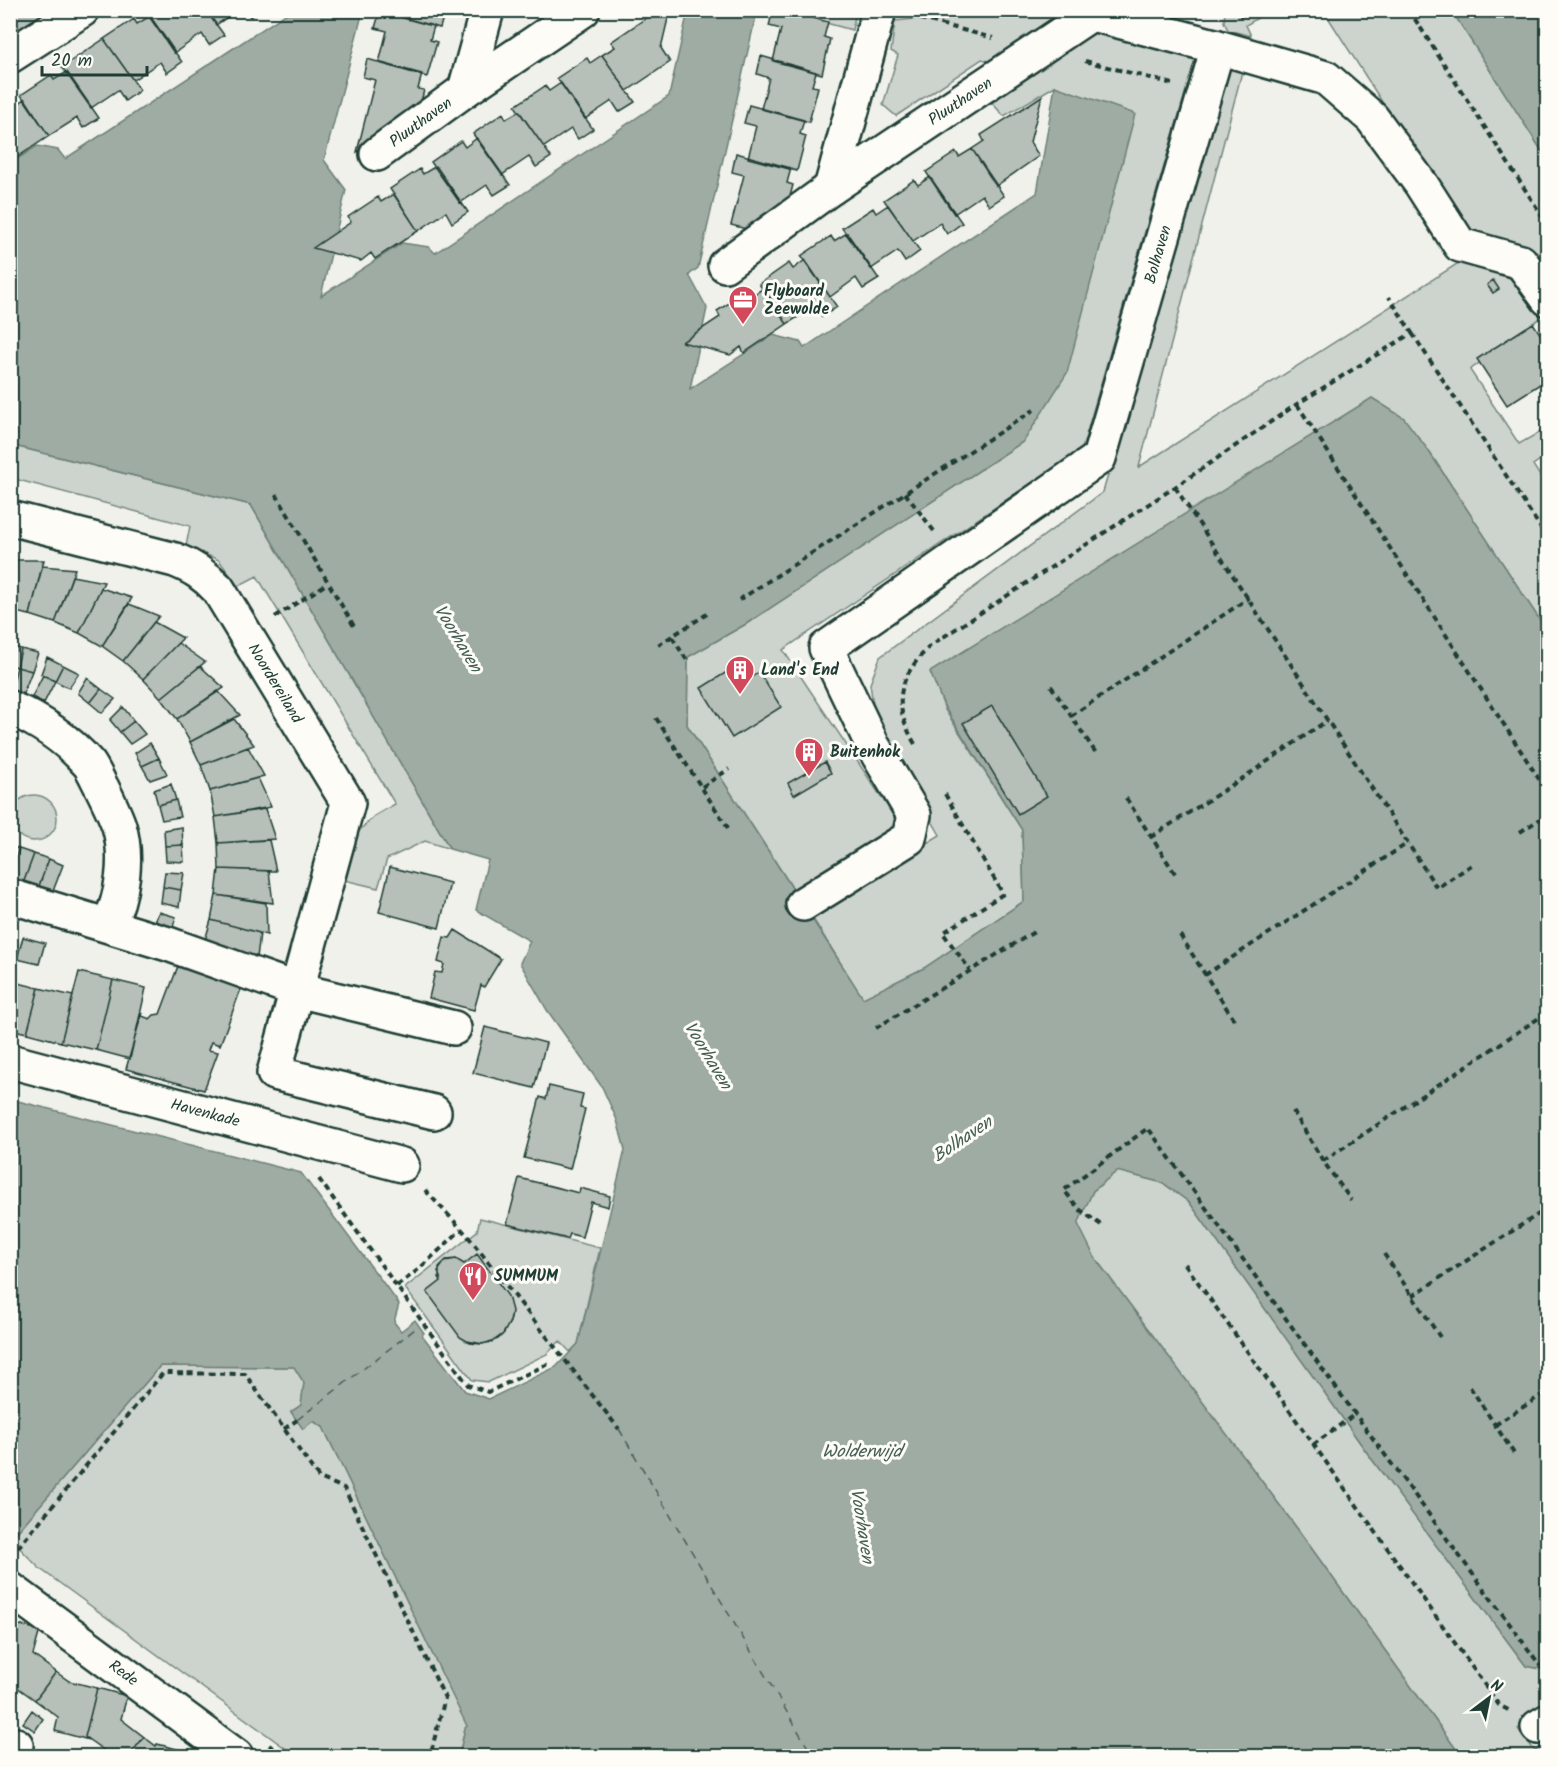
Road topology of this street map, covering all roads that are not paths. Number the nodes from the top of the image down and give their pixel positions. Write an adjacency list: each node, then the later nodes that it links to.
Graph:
1 (82, 10): 7 (street)
2 (487, 10): 8 (street, Pluuthaven)
3 (583, 10): 8 (street, Pluuthaven)
4 (879, 10): 10 (street)
5 (1084, 12): 6 (street, Pluuthaven); 10 (street, Pluuthaven)
6 (1218, 47): 12 (street); 16 (street, Bolhaven)
7 (10, 56)
8 (465, 90): 9 (street, Pluuthaven)
9 (377, 154)
10 (831, 188): 11 (street, Pluuthaven)
11 (725, 265)
12 (1548, 298)
13 (10, 518): 18 (street, Noordereiland)
14 (10, 708): 17 (street)
15 (10, 896): 17 (street)
16 (803, 904)
17 (108, 925): 18 (street)
18 (297, 990): 19 (street); 21 (street, Noordereiland)
19 (454, 1028)
20 (10, 1061): 22 (street, Havenkade)
21 (434, 1112)
22 (402, 1165)
23 (10, 1589): 24 (street, Rede)
24 (236, 1756)

